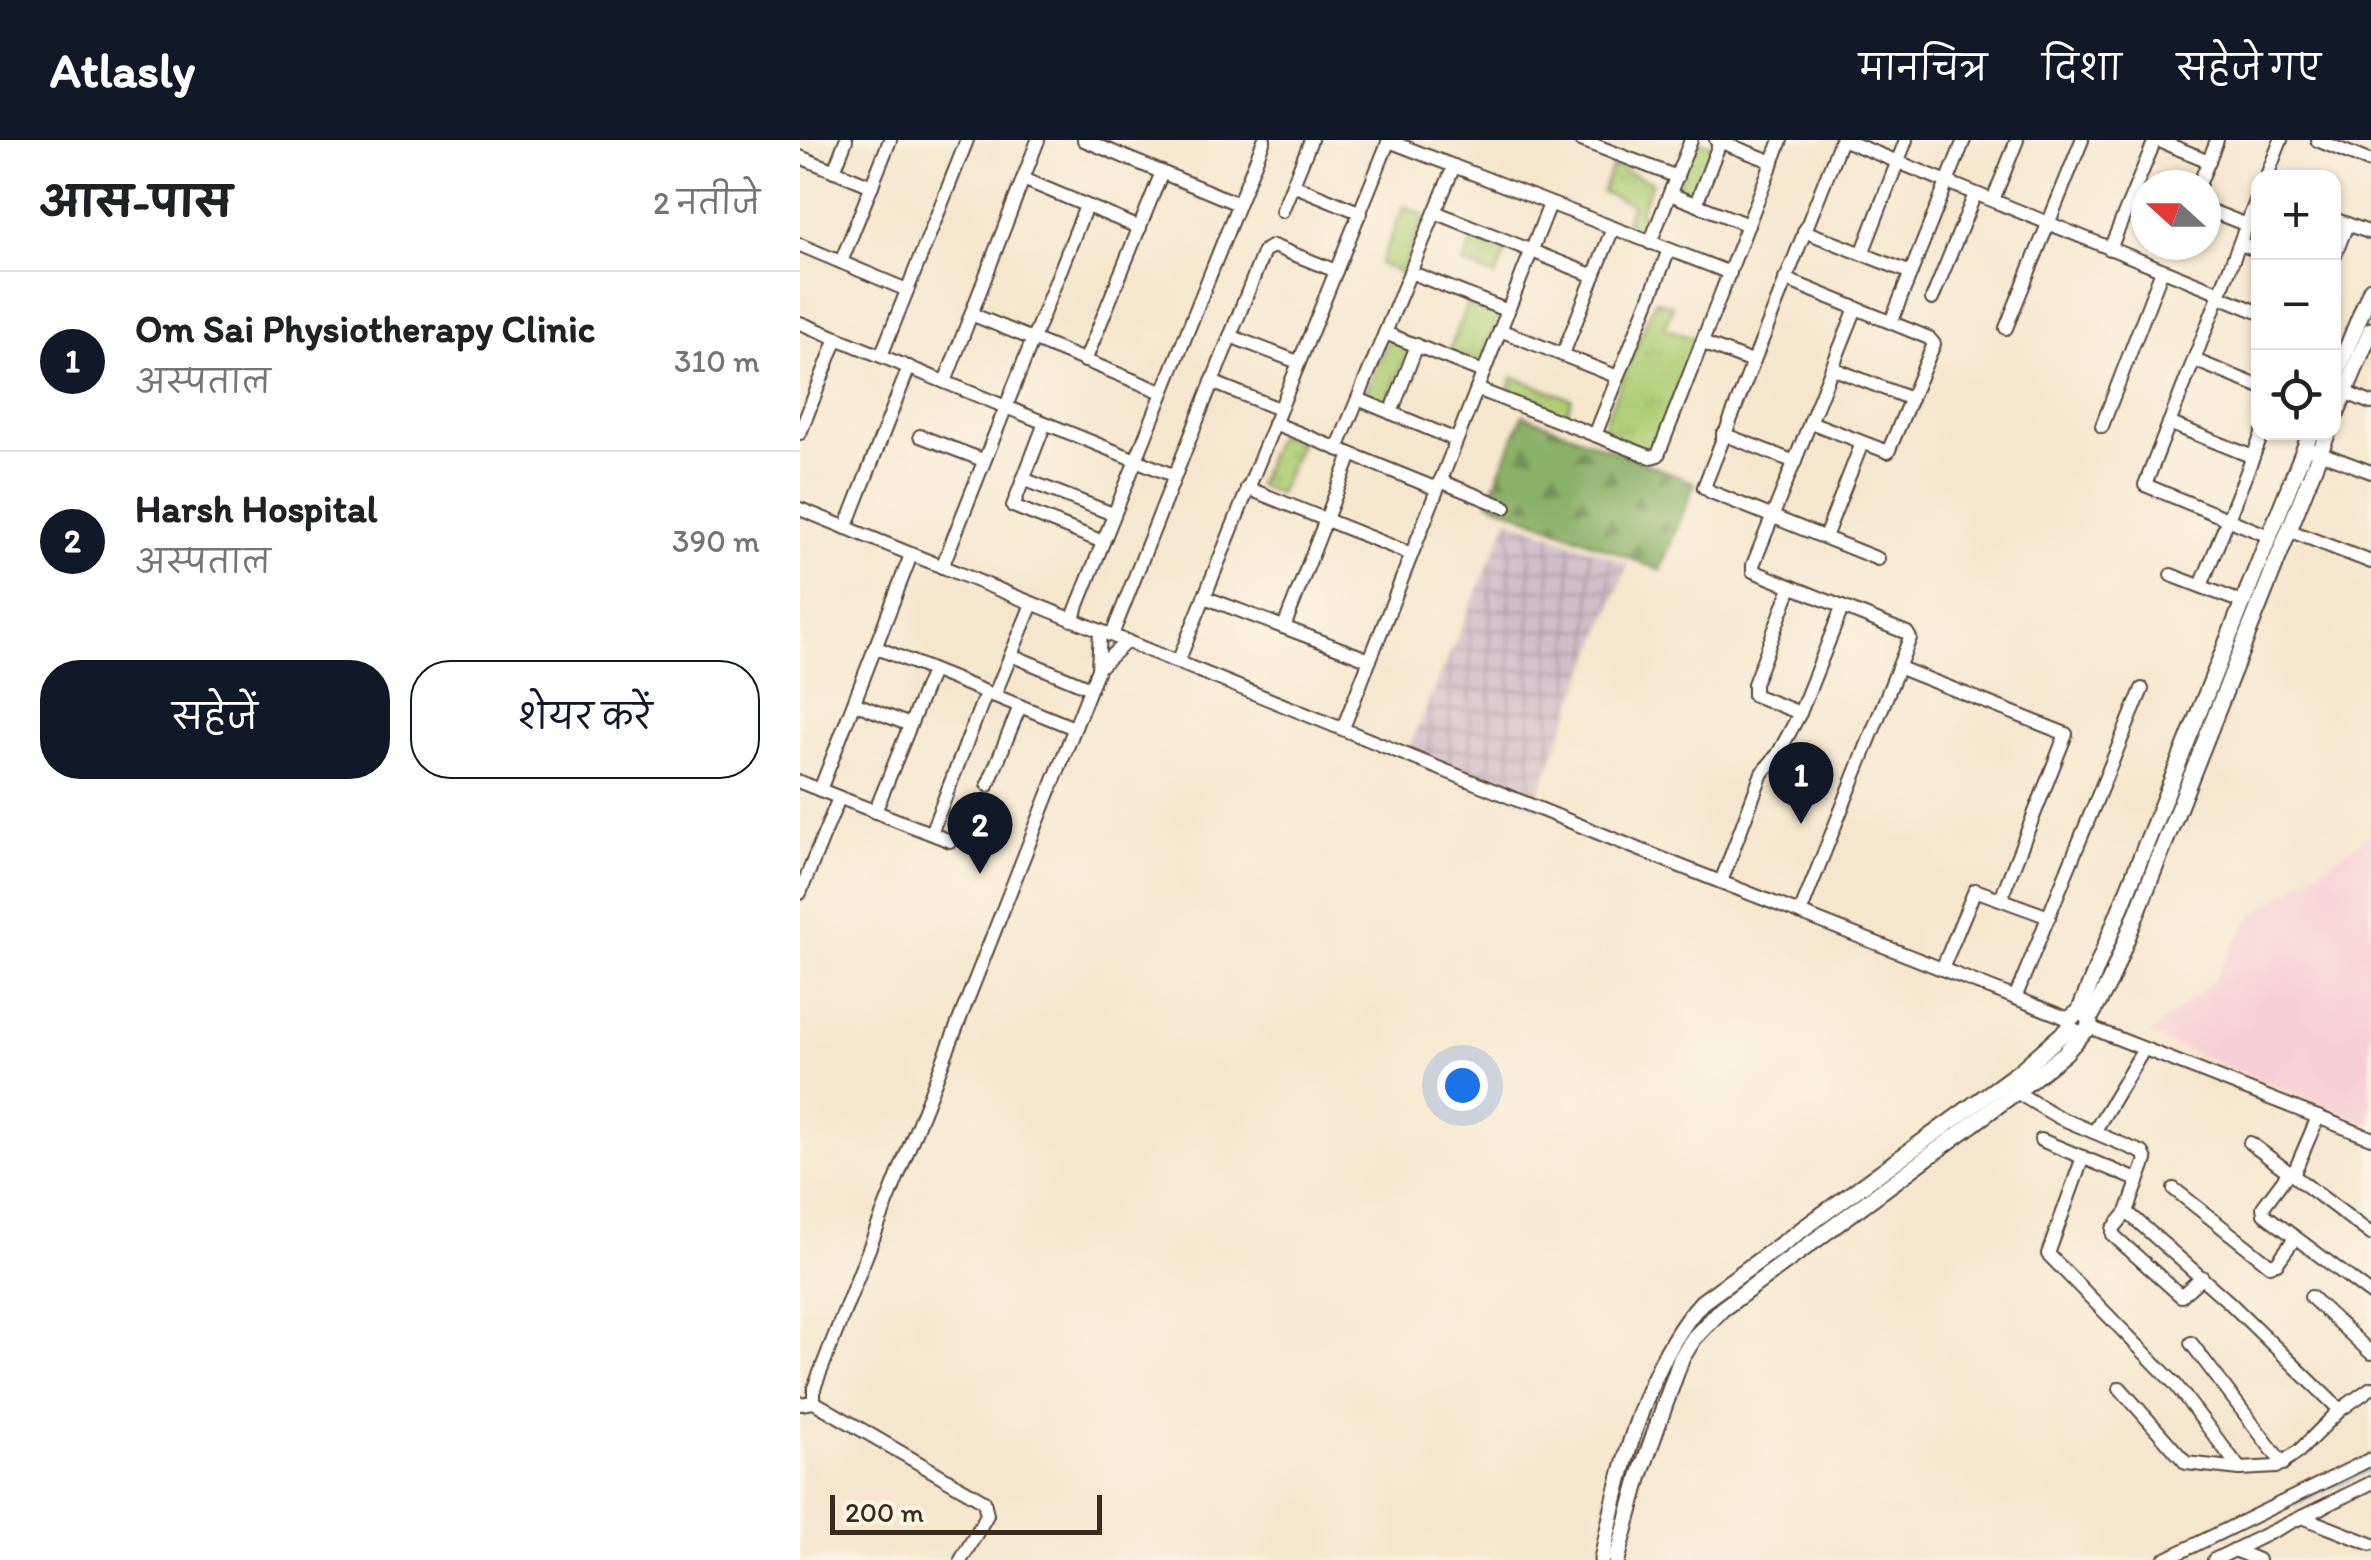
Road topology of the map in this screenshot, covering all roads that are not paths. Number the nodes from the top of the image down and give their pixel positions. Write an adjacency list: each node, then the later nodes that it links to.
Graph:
1 (846, 140): 32 (street)
2 (890, 140): 38 (street)
3 (967, 140): 76 (street)
4 (1038, 140): 35 (street)
5 (1084, 140): 22 (street)
6 (1264, 140): 42 (street)
7 (1310, 140): 37 (street)
8 (1389, 140): 28 (street); 49 (street)
9 (1581, 140): 34 (street)
10 (1691, 140): 34 (street)
11 (1781, 140): 26 (street)
12 (1843, 140): 24 (street); 58 (street)
13 (1906, 140): 24 (street)
14 (1964, 140): 36 (street)
15 (2017, 140): 41 (street)
16 (2082, 140): 53 (street)
17 (2156, 140): 25 (street); 29 (street)
18 (2218, 140): 25 (street)
19 (2281, 140): 31 (street)
20 (2317, 140): 27 (street)
21 (1718, 141): 26 (street); 44 (street)
22 (1119, 147): 33 (street)
23 (800, 158): 32 (street)
24 (1897, 161): 36 (street); 67 (street)
25 (2209, 161): 30 (street)
26 (1773, 162): 54 (street)
27 (2371, 162)
28 (1454, 166): 43 (street); 48 (street)
29 (2146, 170)
30 (2205, 170)
31 (2269, 170)
32 (834, 171): 38 (street)
33 (1162, 172): 42 (street); 56 (street)
34 (1676, 177): 39 (street)
35 (1023, 179): 45 (street); 83 (street)
36 (1948, 182): 40 (street); 73 (street)
37 (1293, 185): 47 (street); 49 (street)
38 (872, 186): 68 (street)
39 (1670, 194): 44 (street); 60 (street)
40 (1975, 194): 41 (street); 79 (street)
41 (1992, 200): 53 (street)
42 (1238, 204): 113 (street)
43 (1550, 204): 57 (street); 66 (street)
44 (1696, 204): 54 (street)
45 (1086, 206): 56 (street); 92 (street)
46 (2131, 206): 64 (street)
47 (1282, 211)
48 (1435, 212): 66 (street); 71 (street)
49 (1361, 213): 70 (street)
50 (2251, 214): 55 (street)
51 (2221, 215): 55 (street)
52 (2341, 222): 59 (street)
53 (2048, 223): 64 (street); 86 (street)
54 (1748, 225): 72 (street)
55 (2247, 225): 61 (street)
56 (1140, 228): 99 (street)
57 (1613, 228): 60 (street); 74 (street)
58 (1804, 231): 67 (street); 75 (street)
59 (2371, 233)
60 (1650, 243): 65 (street)
61 (2240, 244): 63 (street); 78 (street)
62 (800, 245): 68 (street)
63 (2251, 248)
64 (2110, 249): 69 (street)
65 (1669, 250): 72 (street); 105 (street)
66 (1531, 251): 74 (street); 82 (street)
67 (1862, 254): 73 (street)
68 (841, 262): 76 (street)
69 (2162, 270): 78 (street); 125 (street)
70 (1336, 272): 90 (street); 100 (street)
71 (1410, 272): 82 (street); 89 (street)
72 (1730, 273): 93 (street)
73 (1911, 273): 84 (street)
74 (1594, 276): 95 (street)
75 (1785, 279): 80 (street); 101 (street)
76 (907, 290): 96 (street)
77 (2371, 290): 106 (main road)
78 (2219, 295): 81 (street); 98 (street)
79 (1932, 300)
80 (1856, 308): 84 (street); 103 (street)
81 (2251, 309)
82 (1508, 311): 87 (street)
83 (971, 314): 92 (street); 107 (street)
84 (1891, 322): 115 (street)
85 (800, 324): 91 (street)
86 (2006, 328)
87 (1500, 330): 95 (street); 104 (street)
88 (2371, 330): 97 (main road)
89 (1385, 332): 94 (street); 114 (street)
90 (1230, 336): 100 (street); 108 (street)
91 (837, 338): 96 (street); 120 (street)
92 (1031, 339): 99 (street); 117 (street)
93 (1703, 343): 101 (street); 127 (street)
94 (1417, 345): 104 (street); 119 (street)
95 (1562, 354): 105 (street)
96 (880, 356): 102 (street)
97 (2366, 358): 110 (main road)
98 (2194, 360): 109 (street); 124 (street)
99 (1085, 361): 113 (street)
100 (1298, 362): 118 (street)
101 (1752, 362): 128 (street)
102 (909, 367): 107 (street); 151 (street)
103 (1832, 368): 115 (street); 122 (street)
104 (1483, 372): 111 (street)
105 (1618, 376): 127 (street)
106 (2341, 376)
107 (945, 382): 117 (street)
108 (1212, 382): 118 (street); 141 (street)
109 (2251, 383)
110 (2341, 383)
111 (1477, 389): 127 (street); 130 (street)
112 (2341, 389): 116 (street)
113 (1162, 392): 137 (street)
114 (1358, 398): 119 (street); 134 (street)
115 (1911, 399): 132 (street)
116 (2371, 403)
117 (1005, 406): 121 (street); 138 (street)
118 (1280, 409): 123 (street)
119 (1391, 412): 130 (street)
120 (803, 414): 126 (street)
121 (1045, 422): 137 (street); 142 (street)
122 (1810, 422): 132 (street); 139 (street)
123 (1274, 423): 134 (street); 144 (street)
124 (2169, 423): 136 (street); 150 (street)
125 (2102, 426)
126 (800, 432)
127 (1594, 434)
128 (1723, 434): 139 (street); 148 (street)
129 (920, 436): 138 (street)
130 (1456, 440): 143 (street)
131 (2260, 440): 136 (street)
132 (1862, 443): 153 (street)
133 (2312, 444): 140 (street); 152 (main road); 154 (main road)
134 (1337, 449): 135 (street)
135 (1351, 455): 143 (street); 149 (street)
136 (2253, 457): 150 (street)
137 (1135, 459): 141 (street); 147 (street)
138 (984, 460): 160 (street)
139 (1795, 462): 148 (street)
140 (2371, 472)
141 (1175, 476): 170 (street)
142 (1023, 479): 147 (street); 155 (street)
143 (1439, 485): 145 (street); 157 (street)
144 (1248, 488): 149 (street); 164 (street)
145 (1505, 507)
146 (800, 509): 151 (street)
147 (1114, 514): 155 (street)
148 (1774, 516): 153 (street); 163 (street)
149 (1326, 520): 157 (street); 169 (street)
150 (2228, 520): 154 (street); 162 (street)
151 (846, 528): 156 (street)
152 (2288, 530): 159 (street); 202 (main road)
153 (1825, 537): 158 (street)
154 (2270, 538): 165 (main road)
155 (1103, 542): 168 (street)
156 (910, 554): 160 (street); 172 (street)
157 (1412, 554): 174 (street)
158 (1878, 558)
159 (2371, 562)
160 (942, 568): 166 (street)
161 (2171, 575): 162 (street)
162 (2201, 586): 165 (street)
163 (1791, 587): 167 (street); 184 (street)
164 (1204, 597): 169 (street); 175 (street)
165 (2244, 603): 202 (main road)
166 (1032, 604): 168 (street); 173 (street)
167 (1842, 608): 176 (street); 184 (street)
168 (1072, 620): 170 (street)
169 (1284, 627): 174 (street)
170 (1106, 633): 171 (street); 177 (street)
171 (1127, 642): 175 (street); 177 (street)
172 (875, 647): 178 (street); 182 (street)
173 (1011, 656): 179 (street); 181 (street)
174 (1370, 660): 187 (street)
175 (1178, 662): 187 (street)
176 (1900, 668): 197 (street); 198 (street)
177 (1098, 669): 179 (street)
178 (932, 670): 181 (street); 185 (street)
179 (1090, 688): 186 (street)
180 (2142, 688): 199 (street)
181 (990, 694): 183 (street); 193 (street)
182 (854, 702): 185 (street); 190 (street)
183 (1020, 706): 186 (street); 189 (street)
184 (1800, 713): 195 (street)
185 (910, 725): 192 (street)
186 (1074, 728): 224 (street)
187 (1343, 728): 195 (street)
188 (801, 785): 190 (street)
189 (988, 786)
190 (820, 790): 191 (street)
191 (840, 798): 192 (street); 196 (street)
192 (875, 812): 193 (street)
193 (931, 834): 194 (street)
194 (950, 841)
195 (1722, 882): 198 (street)
196 (800, 893)
197 (2001, 898): 199 (street); 200 (street)
198 (1800, 913): 200 (street)
199 (2048, 917): 201 (street)
200 (1942, 969): 201 (street)
201 (2015, 998): 202 (street)
202 (2080, 1023): 203 (street); 204 (main road); 234 (main road)
203 (2144, 1049): 205 (street); 206 (street)
204 (2016, 1092): 206 (street); 235 (main road)
205 (2318, 1117): 207 (street); 211 (street)
206 (2094, 1132): 212 (street)
207 (2371, 1138)
208 (2041, 1140): 210 (street)
209 (2250, 1143): 211 (street)
210 (2083, 1157): 212 (street); 228 (street)
211 (2291, 1174): 215 (street); 216 (street)
212 (2138, 1180): 214 (street)
213 (2174, 1189): 216 (street)
214 (2128, 1212): 217 (street); 217 (street)
215 (2371, 1234)
216 (2296, 1238): 218 (street)
217 (2202, 1277): 225 (street)
218 (2371, 1294)
219 (2311, 1297): 221 (street)
220 (2191, 1343): 227 (street)
221 (2371, 1353)
222 (2120, 1388): 228 (street)
223 (2371, 1388): 225 (street)
224 (807, 1403): 233 (street)
225 (2340, 1410): 227 (street)
226 (2371, 1460): 236 (street)
227 (2283, 1464): 228 (street)
228 (2240, 1470)
229 (2371, 1483): 230 (street)
230 (2302, 1516): 231 (street); 232 (street)
231 (2371, 1544)
232 (2234, 1550): 237 (street); 238 (street)
233 (961, 1560)
234 (1602, 1560)
235 (1617, 1560)
236 (2164, 1560)
237 (2214, 1560)
238 (2258, 1560)

